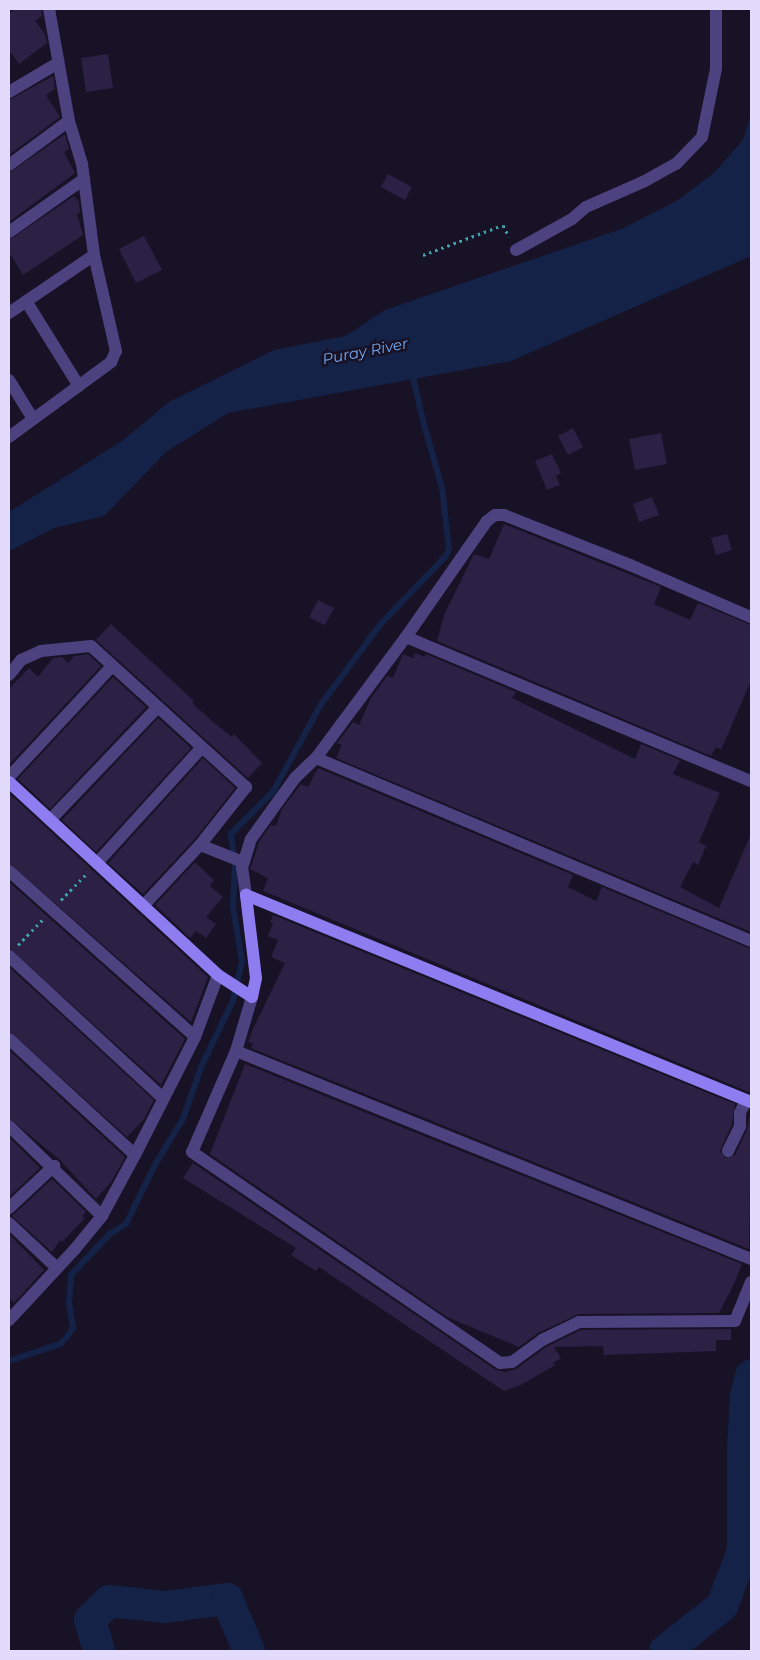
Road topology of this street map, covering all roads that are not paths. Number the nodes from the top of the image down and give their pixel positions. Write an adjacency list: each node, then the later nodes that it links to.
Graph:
1 (50, 9): 3 (street)
2 (716, 9): 9 (street)
3 (58, 64): 4 (street); 5 (street)
4 (11, 85)
5 (69, 121): 6 (street); 7 (street)
6 (9, 165)
7 (84, 178): 8 (street); 10 (street)
8 (9, 232)
9 (516, 250)
10 (94, 256): 11 (street); 14 (street)
11 (26, 301): 12 (street); 14 (street)
12 (9, 313)
13 (9, 380): 15 (street)
14 (79, 386): 15 (street)
15 (33, 419): 16 (street)
16 (9, 436)
17 (751, 617): 18 (street)
18 (406, 637): 23 (street); 25 (street)
19 (112, 666): 20 (street); 21 (street); 24 (street)
20 (9, 675)
21 (158, 707): 22 (street); 27 (street)
22 (202, 747): 28 (street); 30 (street)
23 (316, 758): 29 (street); 34 (street)
24 (9, 777)
25 (751, 781)
26 (9, 782): 27 (street)
27 (50, 820): 30 (street)
28 (200, 845): 29 (street); 33 (street)
29 (239, 861): 32 (street)
30 (97, 862): 33 (street)
31 (9, 871): 38 (street)
32 (246, 894): 37 (street); 42 (street)
33 (144, 906): 36 (street)
34 (751, 941)
35 (9, 956): 41 (street)
36 (223, 978): 37 (street); 38 (street)
37 (246, 993): 40 (street)
38 (195, 1037): 41 (street)
39 (9, 1039): 45 (street)
40 (236, 1050): 50 (street); 52 (street)
41 (162, 1098): 45 (street)
42 (749, 1101): 44 (street)
43 (9, 1126): 46 (street)
44 (728, 1151)
45 (135, 1155): 48 (street)
46 (54, 1166): 47 (street); 48 (street)
47 (9, 1208)
48 (102, 1216): 51 (street)
49 (9, 1223): 51 (street)
50 (751, 1259)
51 (57, 1268): 53 (street)
52 (751, 1282)
53 (12, 1312)

